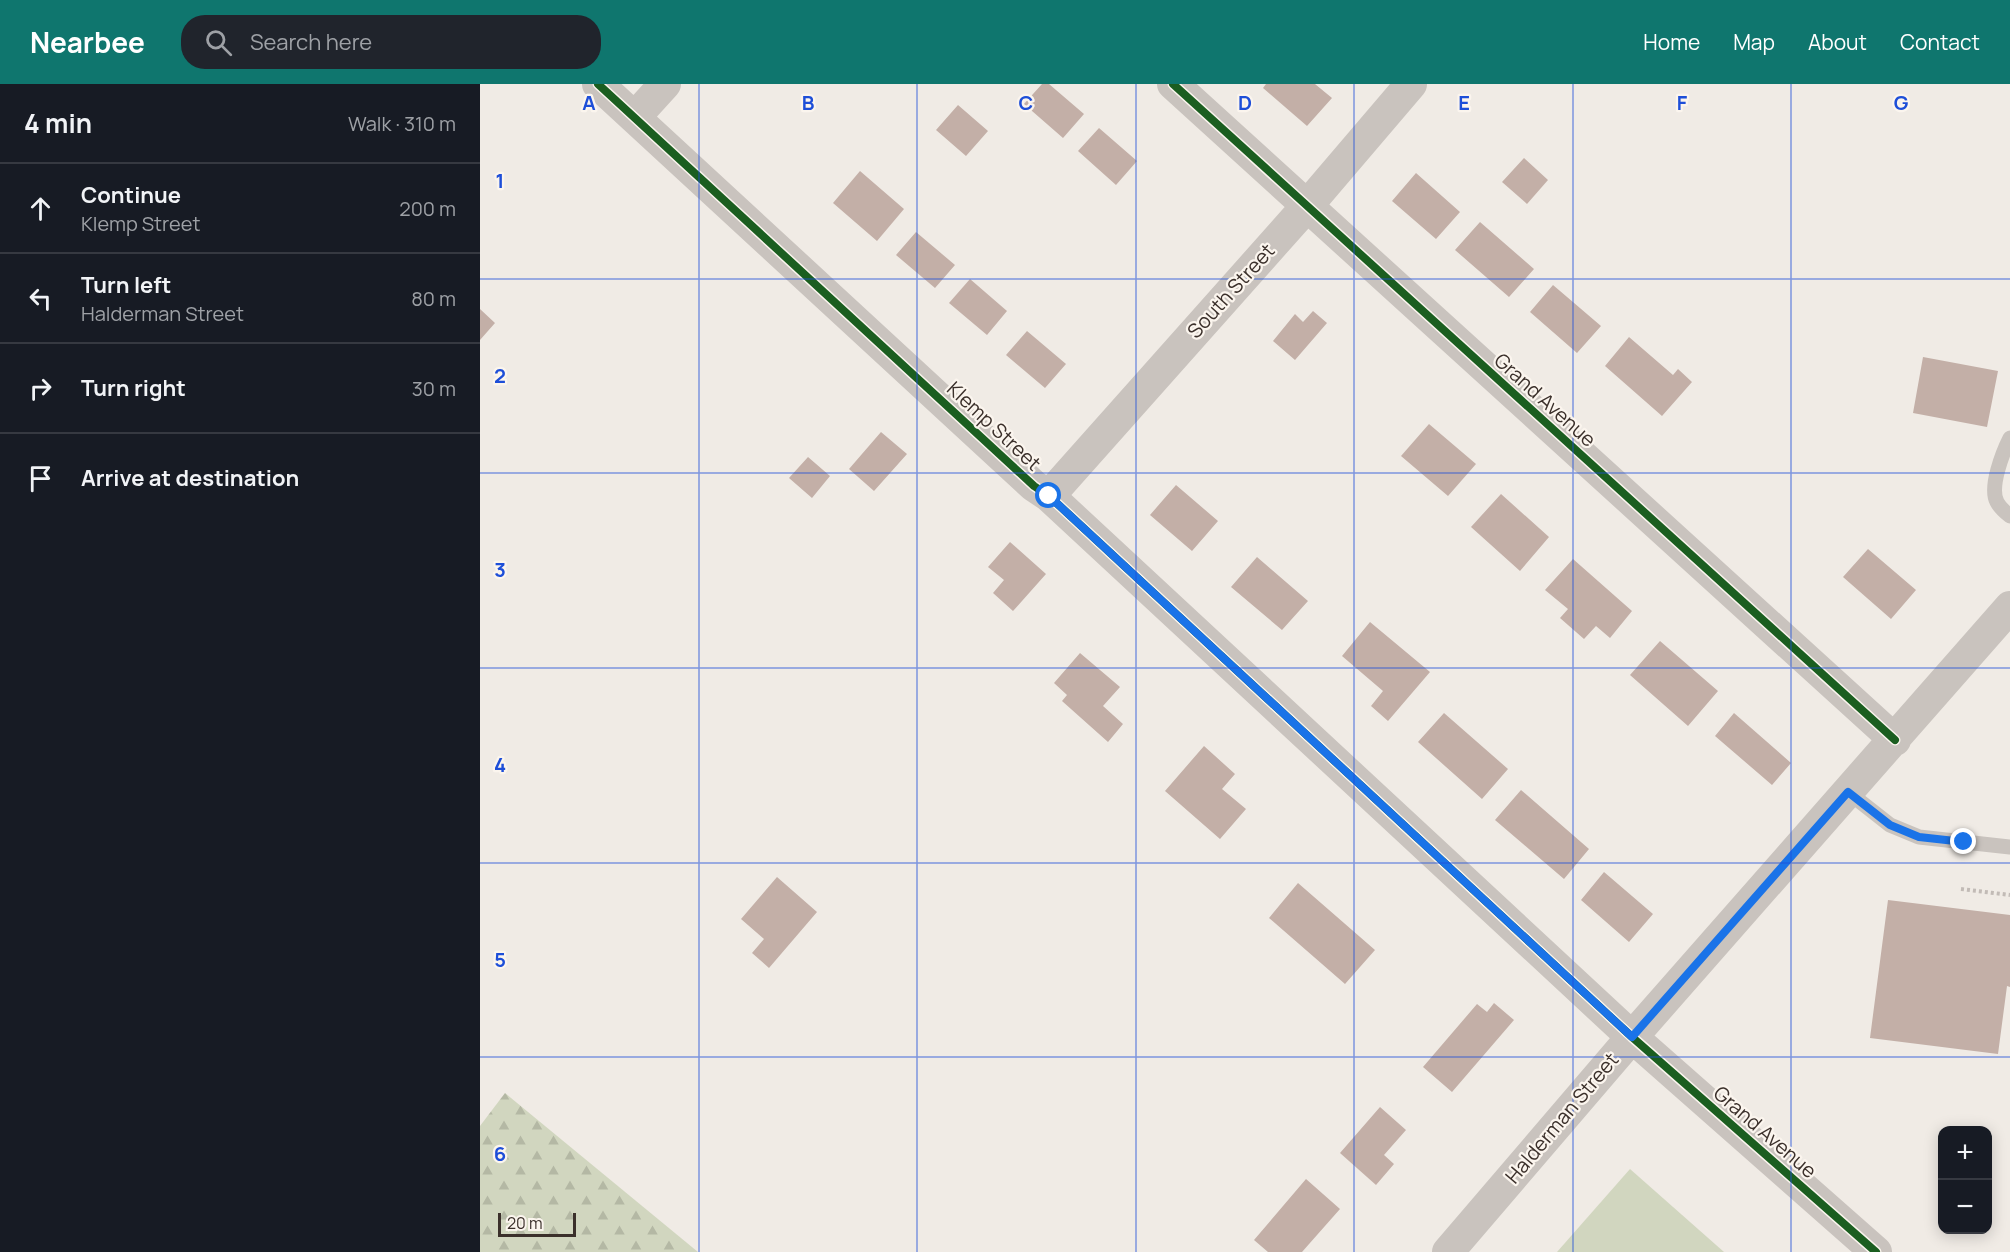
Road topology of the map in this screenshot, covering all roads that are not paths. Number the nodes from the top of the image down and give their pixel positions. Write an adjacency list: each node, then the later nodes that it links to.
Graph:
1 (598, 84): 5 (street, Klemp Street)
2 (665, 84): 5 (street)
3 (1173, 84): 6 (street, Grand Avenue)
4 (1411, 84): 6 (street, South Street)
5 (635, 117): 8 (street, Klemp Street)
6 (1307, 206): 8 (street, South Street); 11 (street, Grand Avenue)
7 (2010, 438): 9 (lane)
8 (1049, 496): 14 (street, Klemp Street)
9 (2010, 516)
10 (2010, 607): 11 (street, Halderman Street)
11 (1895, 740): 12 (street, Halderman Street)
12 (1848, 792): 13 (lane); 14 (street, Halderman Street)
13 (2010, 847)
14 (1632, 1037): 15 (street, Halderman Street); 16 (street, Grand Avenue)
15 (1448, 1252)
16 (1876, 1252)

